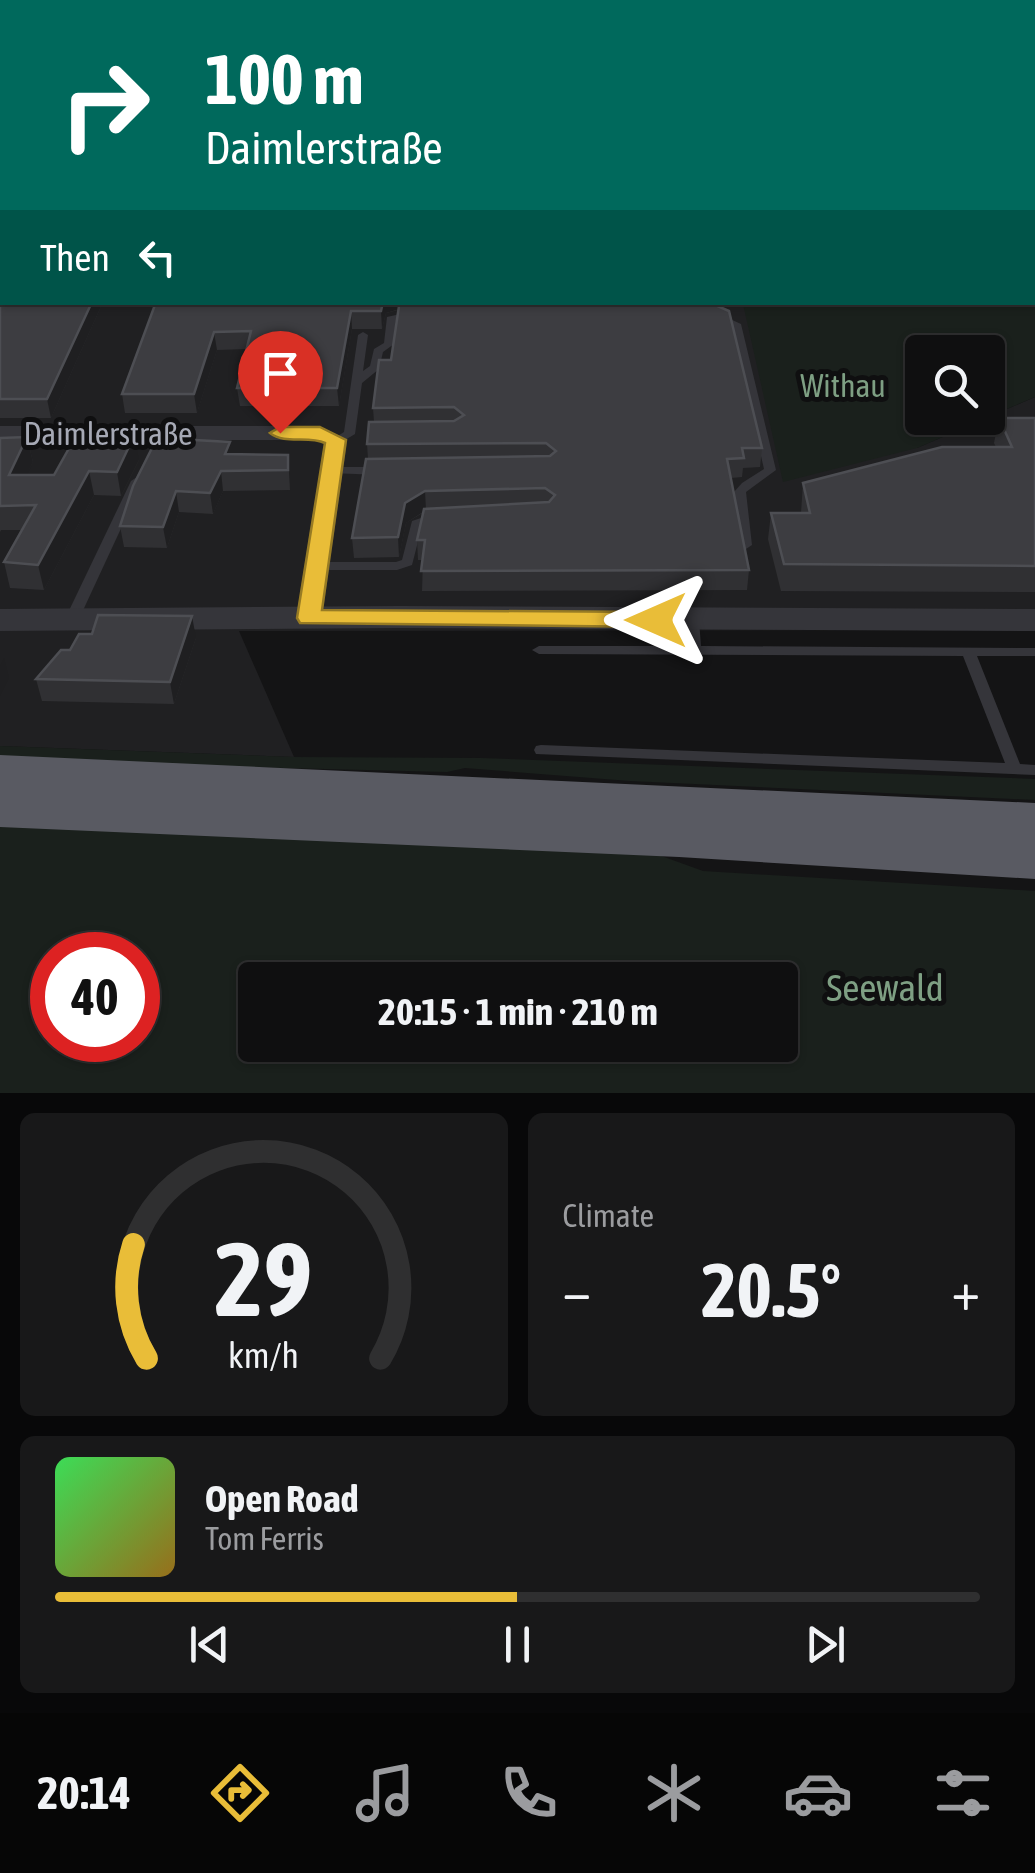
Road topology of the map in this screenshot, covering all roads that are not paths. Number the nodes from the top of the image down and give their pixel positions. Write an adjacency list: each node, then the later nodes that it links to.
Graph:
1 (422, 314): 4 (lane)
2 (696, 316): 11 (lane)
3 (363, 335): 4 (lane)
4 (356, 382): 6 (lane)
5 (0, 433): 6 (street, Daimlerstraße)
6 (348, 436): 8 (street)
7 (147, 462): 14 (lane)
8 (334, 471): 9 (lane); 12 (street)
9 (390, 471)
10 (459, 516): 12 (lane)
11 (746, 545)
12 (316, 566): 13 (street)
13 (309, 618): 14 (street); 17 (street)
14 (72, 619): 15 (street)
15 (0, 620)
16 (1035, 620): 18 (street)
17 (694, 635): 18 (street); 19 (lane)
18 (960, 641): 20 (lane); 22 (lane)
19 (540, 650)
20 (1035, 652)
21 (541, 750): 22 (lane)
22 (1016, 770): 23 (lane)
23 (1035, 770)
24 (0, 773): 26 (highway)
25 (0, 808): 27 (highway)
26 (1035, 822)
27 (1035, 859)

